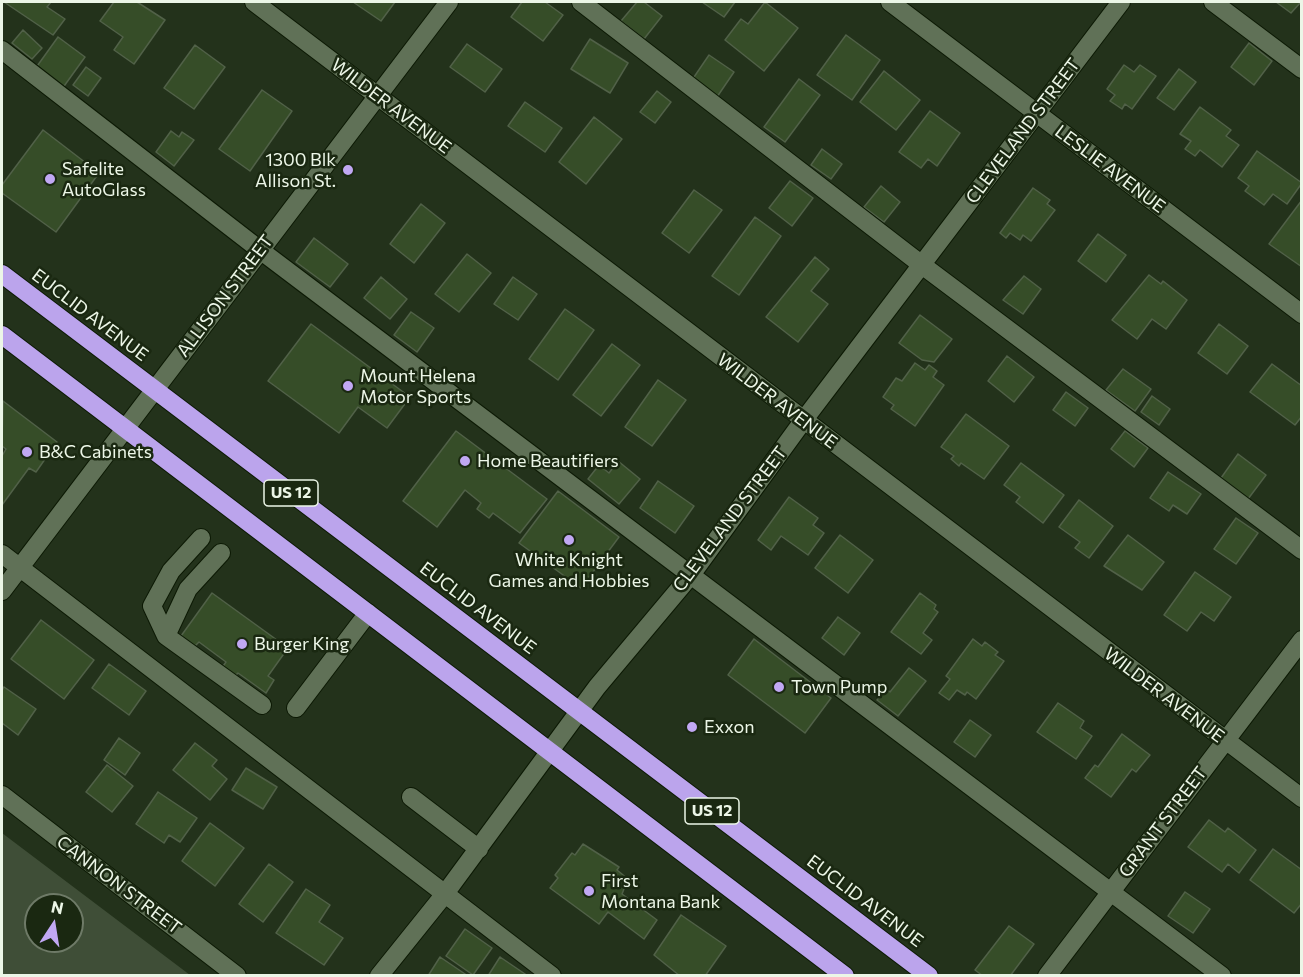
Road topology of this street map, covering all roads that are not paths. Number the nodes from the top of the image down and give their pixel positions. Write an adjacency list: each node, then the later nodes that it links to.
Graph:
1 (254, 2): 9 (street, WILDER AVENUE)
2 (449, 2): 9 (street, ALLISON STREET)
3 (581, 2): 12 (street)
4 (890, 2): 10 (street, LESLIE AVENUE)
5 (1121, 2): 10 (street, CLEVELAND STREET)
6 (1213, 2): 8 (street)
7 (2, 50): 11 (street)
8 (1302, 69)
9 (377, 95): 11 (street, ALLISON STREET); 17 (street, WILDER AVENUE)
10 (1037, 114): 12 (street, CLEVELAND STREET); 14 (street, LESLIE AVENUE)
11 (260, 250): 16 (street, ALLISON STREET); 24 (street)
12 (922, 265): 17 (street, CLEVELAND STREET); 20 (street)
13 (2, 274): 16 (highway, EUCLID AVENUE / US 12)
14 (1302, 314)
15 (2, 335): 18 (highway, US 12)
16 (154, 390): 18 (street, ALLISON STREET); 31 (highway, EUCLID AVENUE / US 12)
17 (803, 421): 24 (street, CLEVELAND STREET); 32 (street, WILDER AVENUE)
18 (125, 429): 23 (street, ALLISON STREET); 26 (highway, US 12)
19 (201, 538): 27 (street)
20 (1302, 550)
21 (221, 553): 27 (street)
22 (2, 554): 23 (street)
23 (19, 568): 25 (street, ALLISON STREET); 39 (street)
24 (691, 575): 31 (street, CLEVELAND STREET); 38 (street)
25 (2, 591)
26 (368, 613): 30 (street); 33 (highway, US 12)
27 (166, 636): 29 (street)
28 (1302, 640): 32 (street, GRANT STREET)
29 (262, 705)
30 (296, 708)
31 (579, 711): 33 (street, CLEVELAND STREET); 44 (highway, EUCLID AVENUE / US 12)
32 (1225, 741): 36 (street, WILDER AVENUE); 38 (street, GRANT STREET)
33 (550, 752): 37 (street, CLEVELAND STREET); 43 (highway, US 12)
34 (2, 795): 40 (street, CANNON STREET)
35 (411, 797): 37 (street)
36 (1302, 798)
37 (478, 849): 39 (street, CLEVELAND STREET)
38 (1110, 892): 45 (street, GRANT STREET); 46 (street)
39 (444, 895): 41 (street, CLEVELAND STREET); 42 (street)
40 (237, 975)
41 (379, 975)
42 (552, 975)
43 (845, 975)
44 (929, 975)
45 (1047, 975)
46 (1222, 975)

